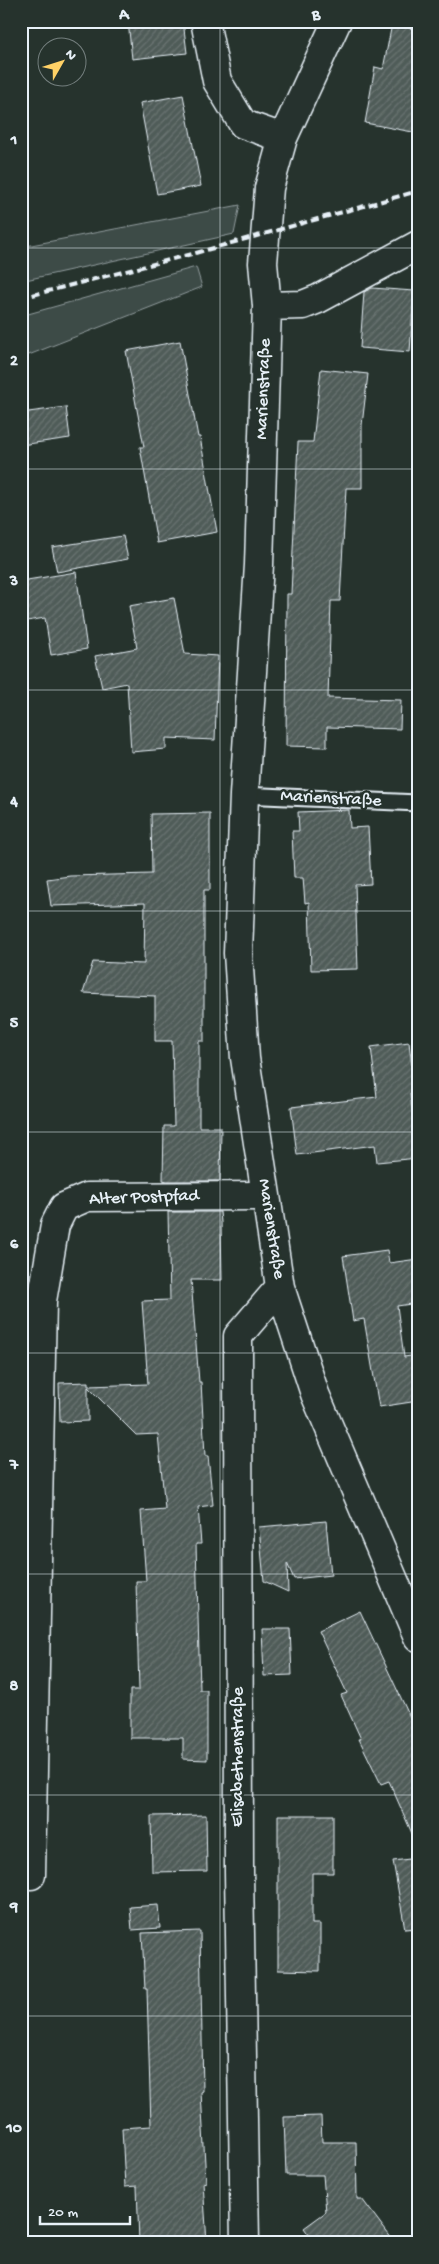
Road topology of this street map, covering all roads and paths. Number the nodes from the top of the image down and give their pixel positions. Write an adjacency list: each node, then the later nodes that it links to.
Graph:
1 (205, 21): 3 (street)
2 (337, 21): 3 (street, Marienstraße)
3 (283, 138): 5 (street, Marienstraße)
4 (418, 245): 5 (street)
5 (267, 306): 6 (street, Marienstraße)
6 (244, 796): 7 (lane, Marienstraße); 8 (street, Marienstraße)
7 (418, 803)
8 (266, 1196): 9 (street, Marienstraße); 11 (street, Alter Postpfad)
9 (280, 1287): 10 (street, Marienstraße); 12 (street, Elisabethenstraße)
10 (418, 1638)
11 (31, 1875)
12 (244, 2243)

